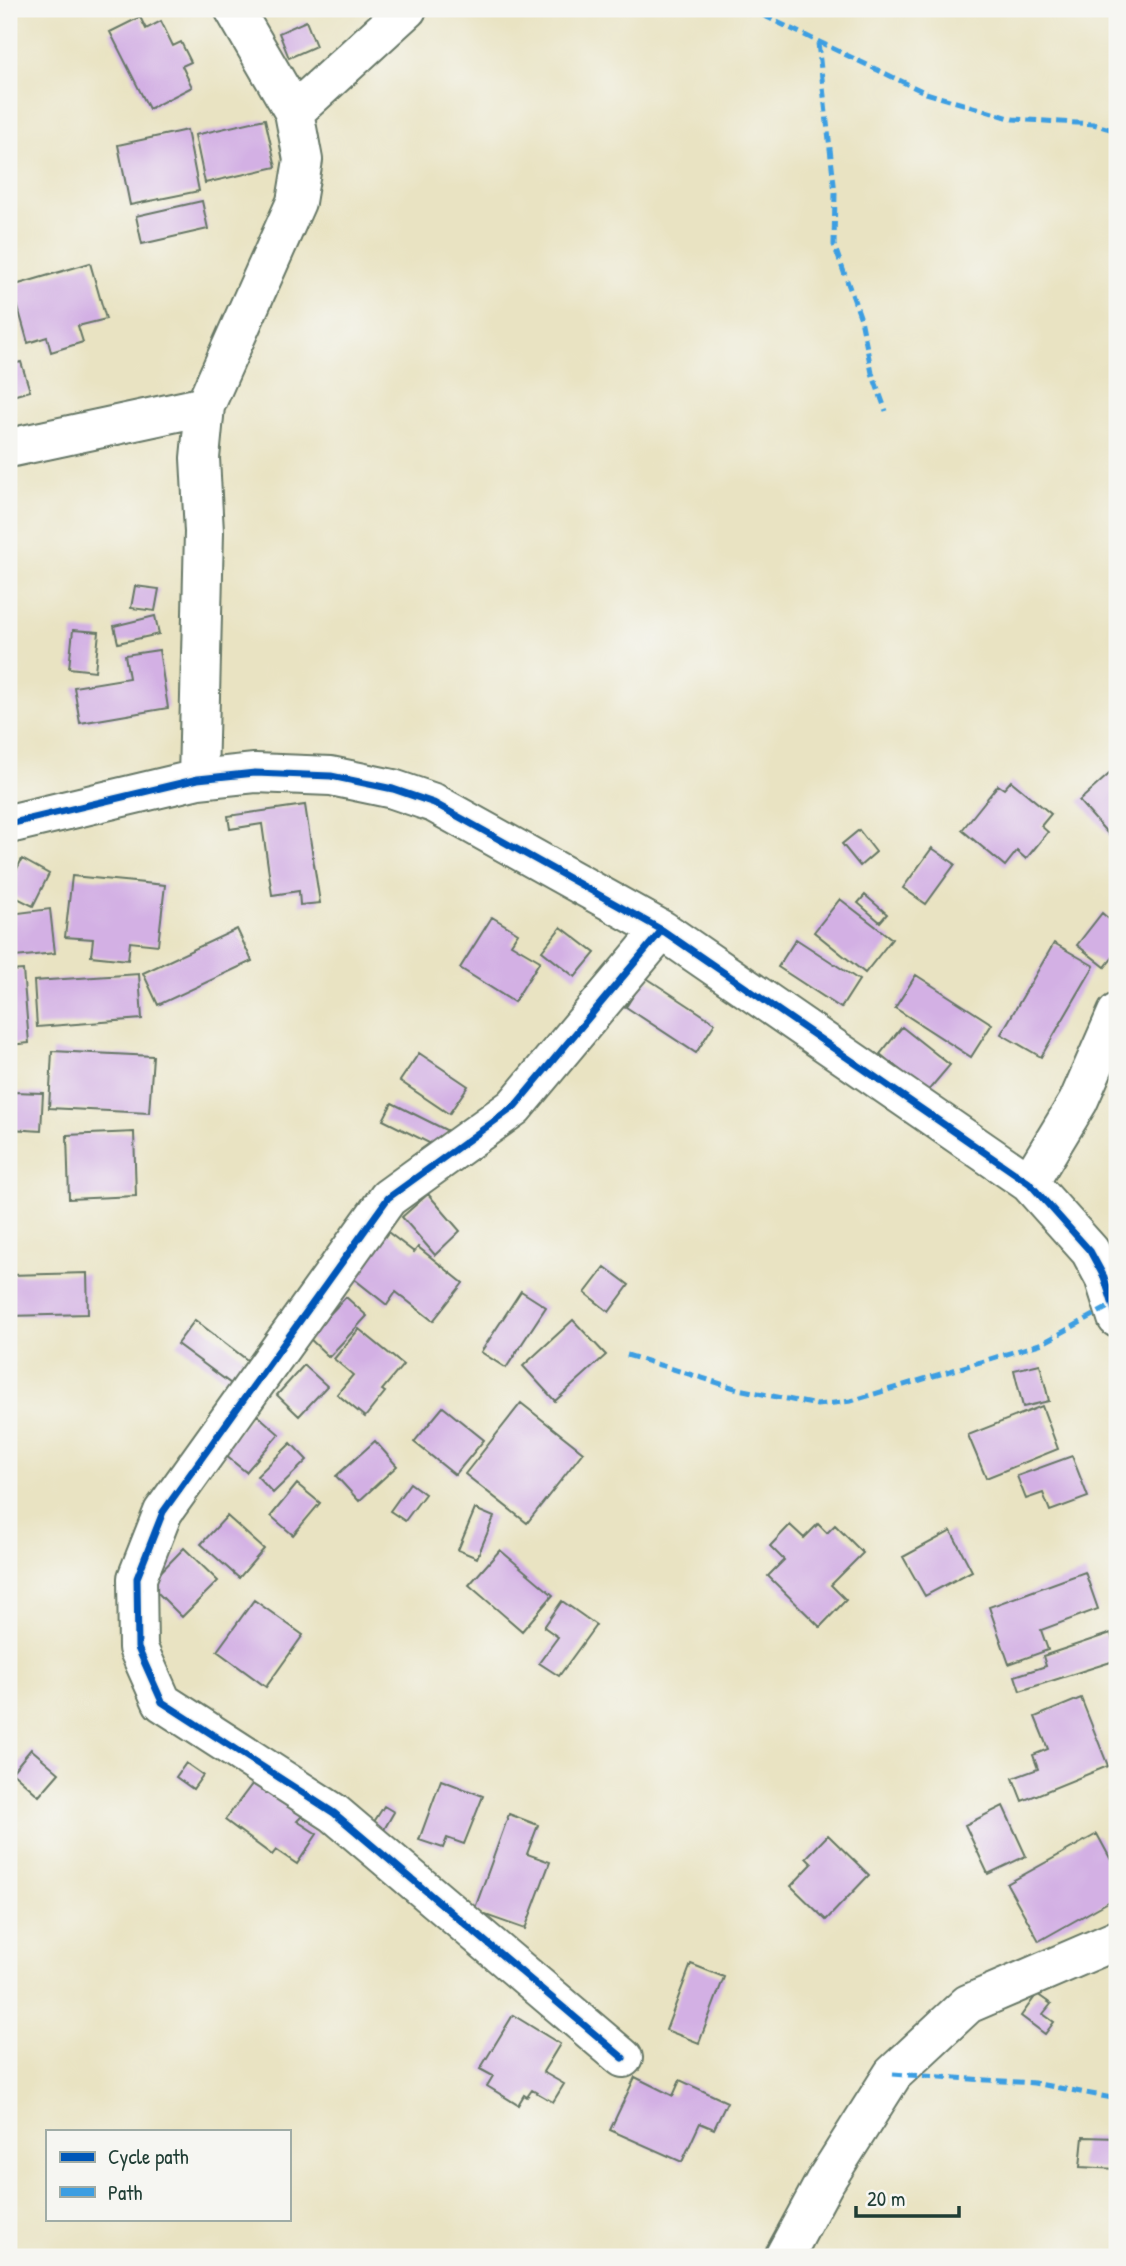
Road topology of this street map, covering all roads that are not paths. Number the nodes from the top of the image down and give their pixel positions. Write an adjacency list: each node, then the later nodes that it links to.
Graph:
1 (234, 9): 3 (street)
2 (407, 9): 3 (street)
3 (295, 112): 4 (street)
4 (205, 406): 5 (street); 6 (street)
5 (9, 447)
6 (198, 779): 7 (street); 8 (street)
7 (9, 824)
8 (662, 930): 10 (street); 13 (street)
9 (1117, 1013): 10 (street)
10 (1029, 1183): 11 (street)
11 (1117, 1318)
12 (1117, 1940): 14 (street)
13 (622, 2058)
14 (784, 2257)

